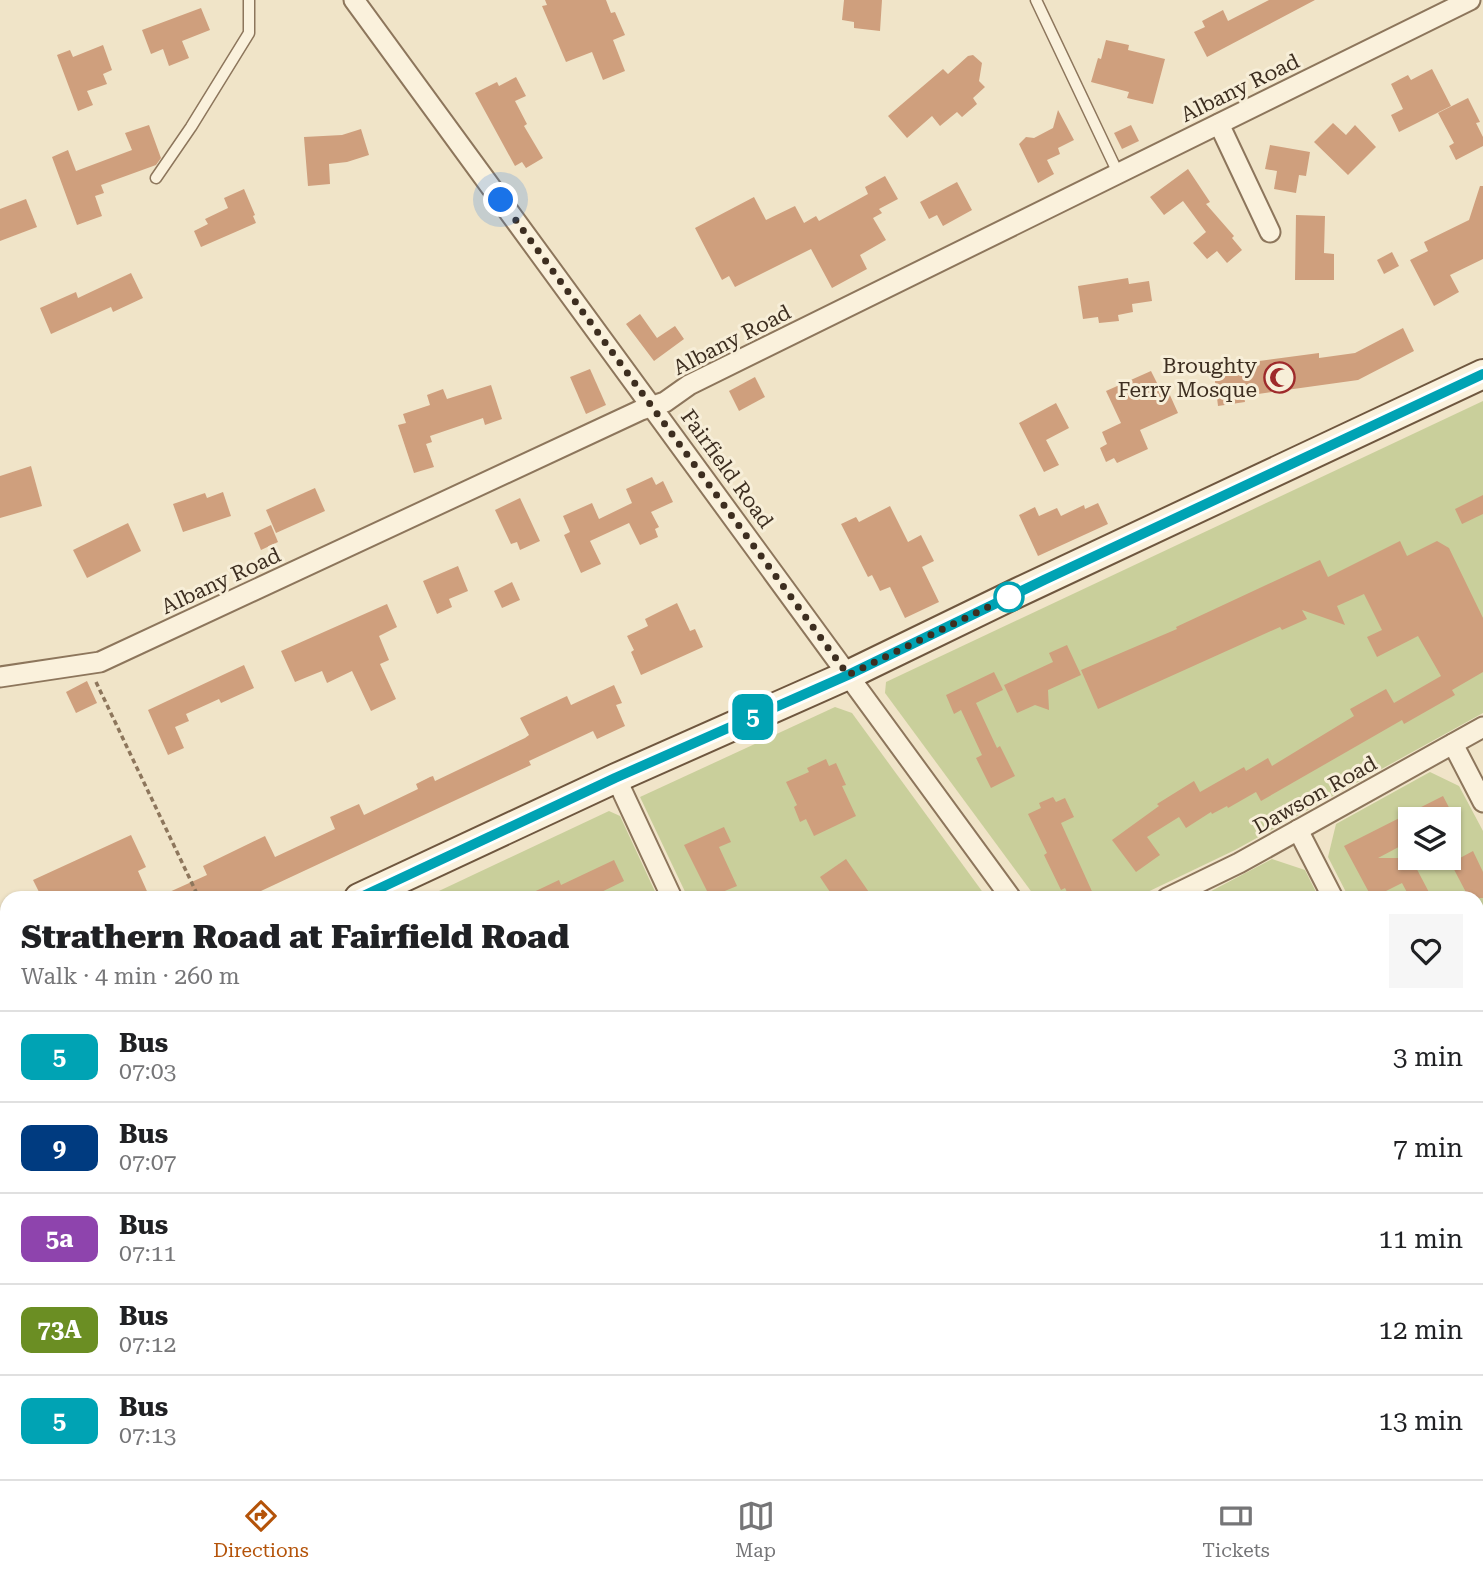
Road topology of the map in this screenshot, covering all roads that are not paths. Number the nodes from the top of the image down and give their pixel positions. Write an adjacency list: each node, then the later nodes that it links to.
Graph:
1 (249, 0): 7 (lane)
2 (354, 0): 10 (street, Fairfield Road)
3 (1036, 0): 6 (lane)
4 (1470, 0): 5 (street, Albany Road)
5 (1219, 124): 6 (street, Albany Road); 8 (street)
6 (1118, 173): 10 (street, Albany Road)
7 (156, 178)
8 (1270, 232)
9 (1483, 374): 11 (street)
10 (653, 406): 11 (street, Fairfield Road); 12 (street, Albany Road)
11 (848, 675): 15 (street); 20 (street, Fairfield Road)
12 (0, 677)
13 (1483, 727): 14 (street, Dawson Road)
14 (1453, 744): 16 (street); 17 (street, Dawson Road)
15 (615, 778): 18 (street); 19 (street)
16 (1483, 802)
17 (1298, 831): 21 (street, Dawson Road); 22 (street)
18 (374, 891)
19 (669, 891)
20 (1006, 891)
21 (1181, 891)
22 (1329, 891)

